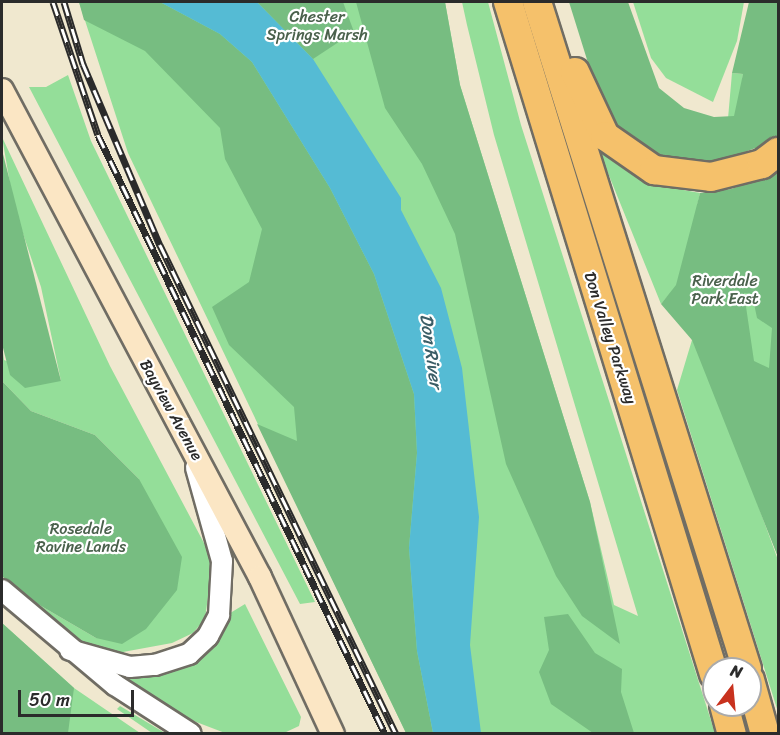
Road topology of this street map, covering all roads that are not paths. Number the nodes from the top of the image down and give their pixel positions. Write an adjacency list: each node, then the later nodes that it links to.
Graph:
1 (508, 2): 8 (highway, Don Valley Parkway)
2 (538, 2): 4 (highway); 9 (highway, Don Valley Parkway)
3 (2, 90): 5 (main road, Bayview Avenue)
4 (778, 152)
5 (188, 441): 7 (street); 12 (main road, Bayview Avenue)
6 (2, 590): 7 (street)
7 (69, 650): 13 (street)
8 (709, 657)
9 (743, 657)
10 (727, 717): 14 (highway)
11 (760, 717): 15 (highway)
12 (328, 732)
13 (191, 734)
14 (732, 734)
15 (765, 734)

